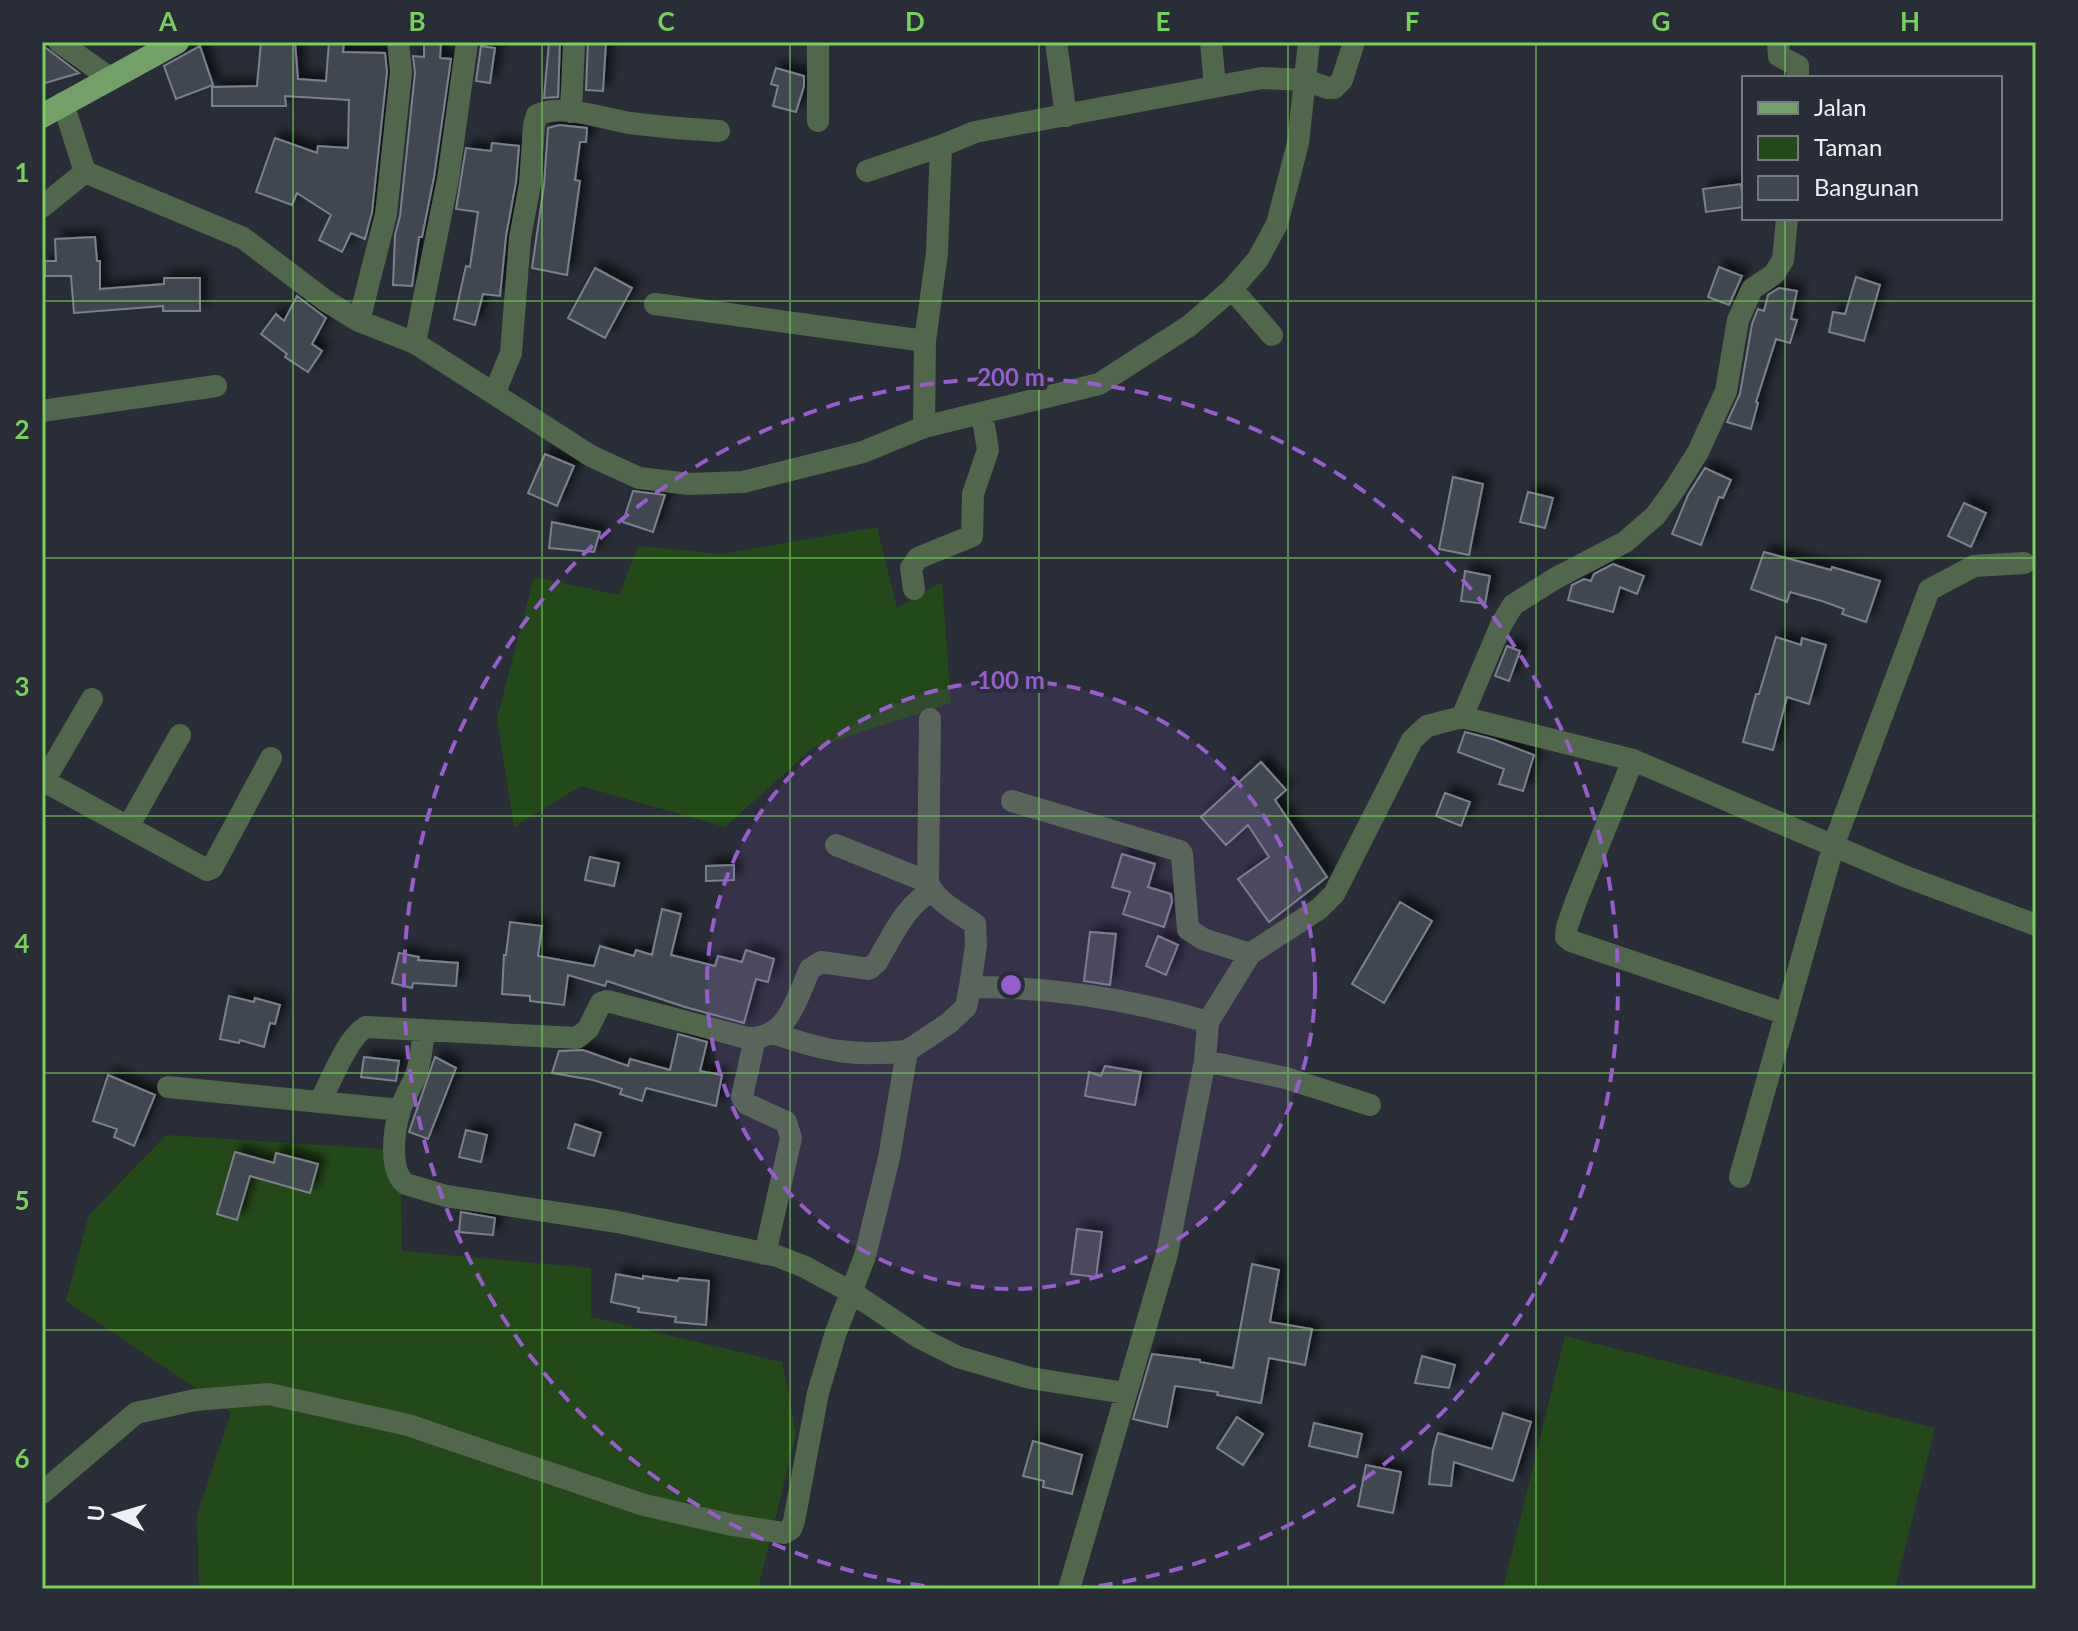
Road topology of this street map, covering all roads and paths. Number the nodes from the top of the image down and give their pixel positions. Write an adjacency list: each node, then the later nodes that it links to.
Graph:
1 (59, 42): 13 (street)
2 (177, 42): 13 (main road)
3 (398, 42): 29 (street)
4 (467, 42): 32 (street)
5 (574, 42): 17 (street)
6 (818, 42): 20 (street)
7 (1056, 42): 19 (street)
8 (1211, 42): 15 (street)
9 (1309, 42): 14 (street)
10 (1354, 42): 14 (street)
11 (1778, 42): 12 (street)
12 (1798, 76)
13 (110, 78): 16 (main road)
14 (1316, 84): 15 (street); 27 (street)
15 (1215, 87): 19 (street)
16 (63, 103): 18 (main road); 24 (street)
17 (571, 112): 21 (street); 34 (street)
18 (42, 116)
19 (1066, 116): 22 (street)
20 (818, 121)
21 (719, 131)
22 (941, 146): 23 (street); 31 (street)
23 (867, 171)
24 (85, 172): 25 (street); 29 (street)
25 (42, 207)
26 (1787, 220): 41 (street)
27 (1234, 292): 30 (street); 36 (street)
28 (655, 304): 31 (street)
29 (359, 321): 32 (street)
30 (1272, 335)
31 (925, 341): 37 (street)
32 (415, 343): 34 (street)
33 (216, 386): 35 (street)
34 (494, 394): 37 (street)
35 (42, 411)
36 (982, 413): 37 (street); 39 (street)
37 (924, 427)
38 (2024, 563): 49 (street)
39 (914, 589)
40 (92, 699): 46 (street)
41 (1462, 717): 45 (street); 53 (street)
42 (930, 719): 51 (street)
43 (180, 735): 48 (street)
44 (271, 758): 48 (street)
45 (1633, 760): 49 (street); 55 (street)
46 (43, 780): 48 (street)
47 (1012, 801): 53 (street)
48 (128, 827)
49 (1834, 844): 52 (street); 55 (street)
50 (836, 845): 51 (street)
51 (930, 886): 54 (street); 58 (street)
52 (2036, 925)
53 (1250, 954): 56 (street)
54 (970, 987): 56 (street); 59 (street)
55 (1786, 1014): 65 (street)
56 (1208, 1022): 60 (street)
57 (424, 1031): 58 (street); 62 (street); 64 (street)
58 (764, 1036): 59 (street); 66 (street)
59 (907, 1051): 67 (street)
60 (1205, 1061): 63 (street); 68 (street)
61 (168, 1087): 62 (street)
62 (320, 1102): 64 (street)
63 (1370, 1105)
64 (400, 1110): 66 (street)
65 (1740, 1177)
66 (765, 1254): 67 (street)
67 (851, 1292): 68 (street); 69 (street)
68 (1125, 1393): 70 (street)
69 (42, 1493)
70 (1069, 1589)

